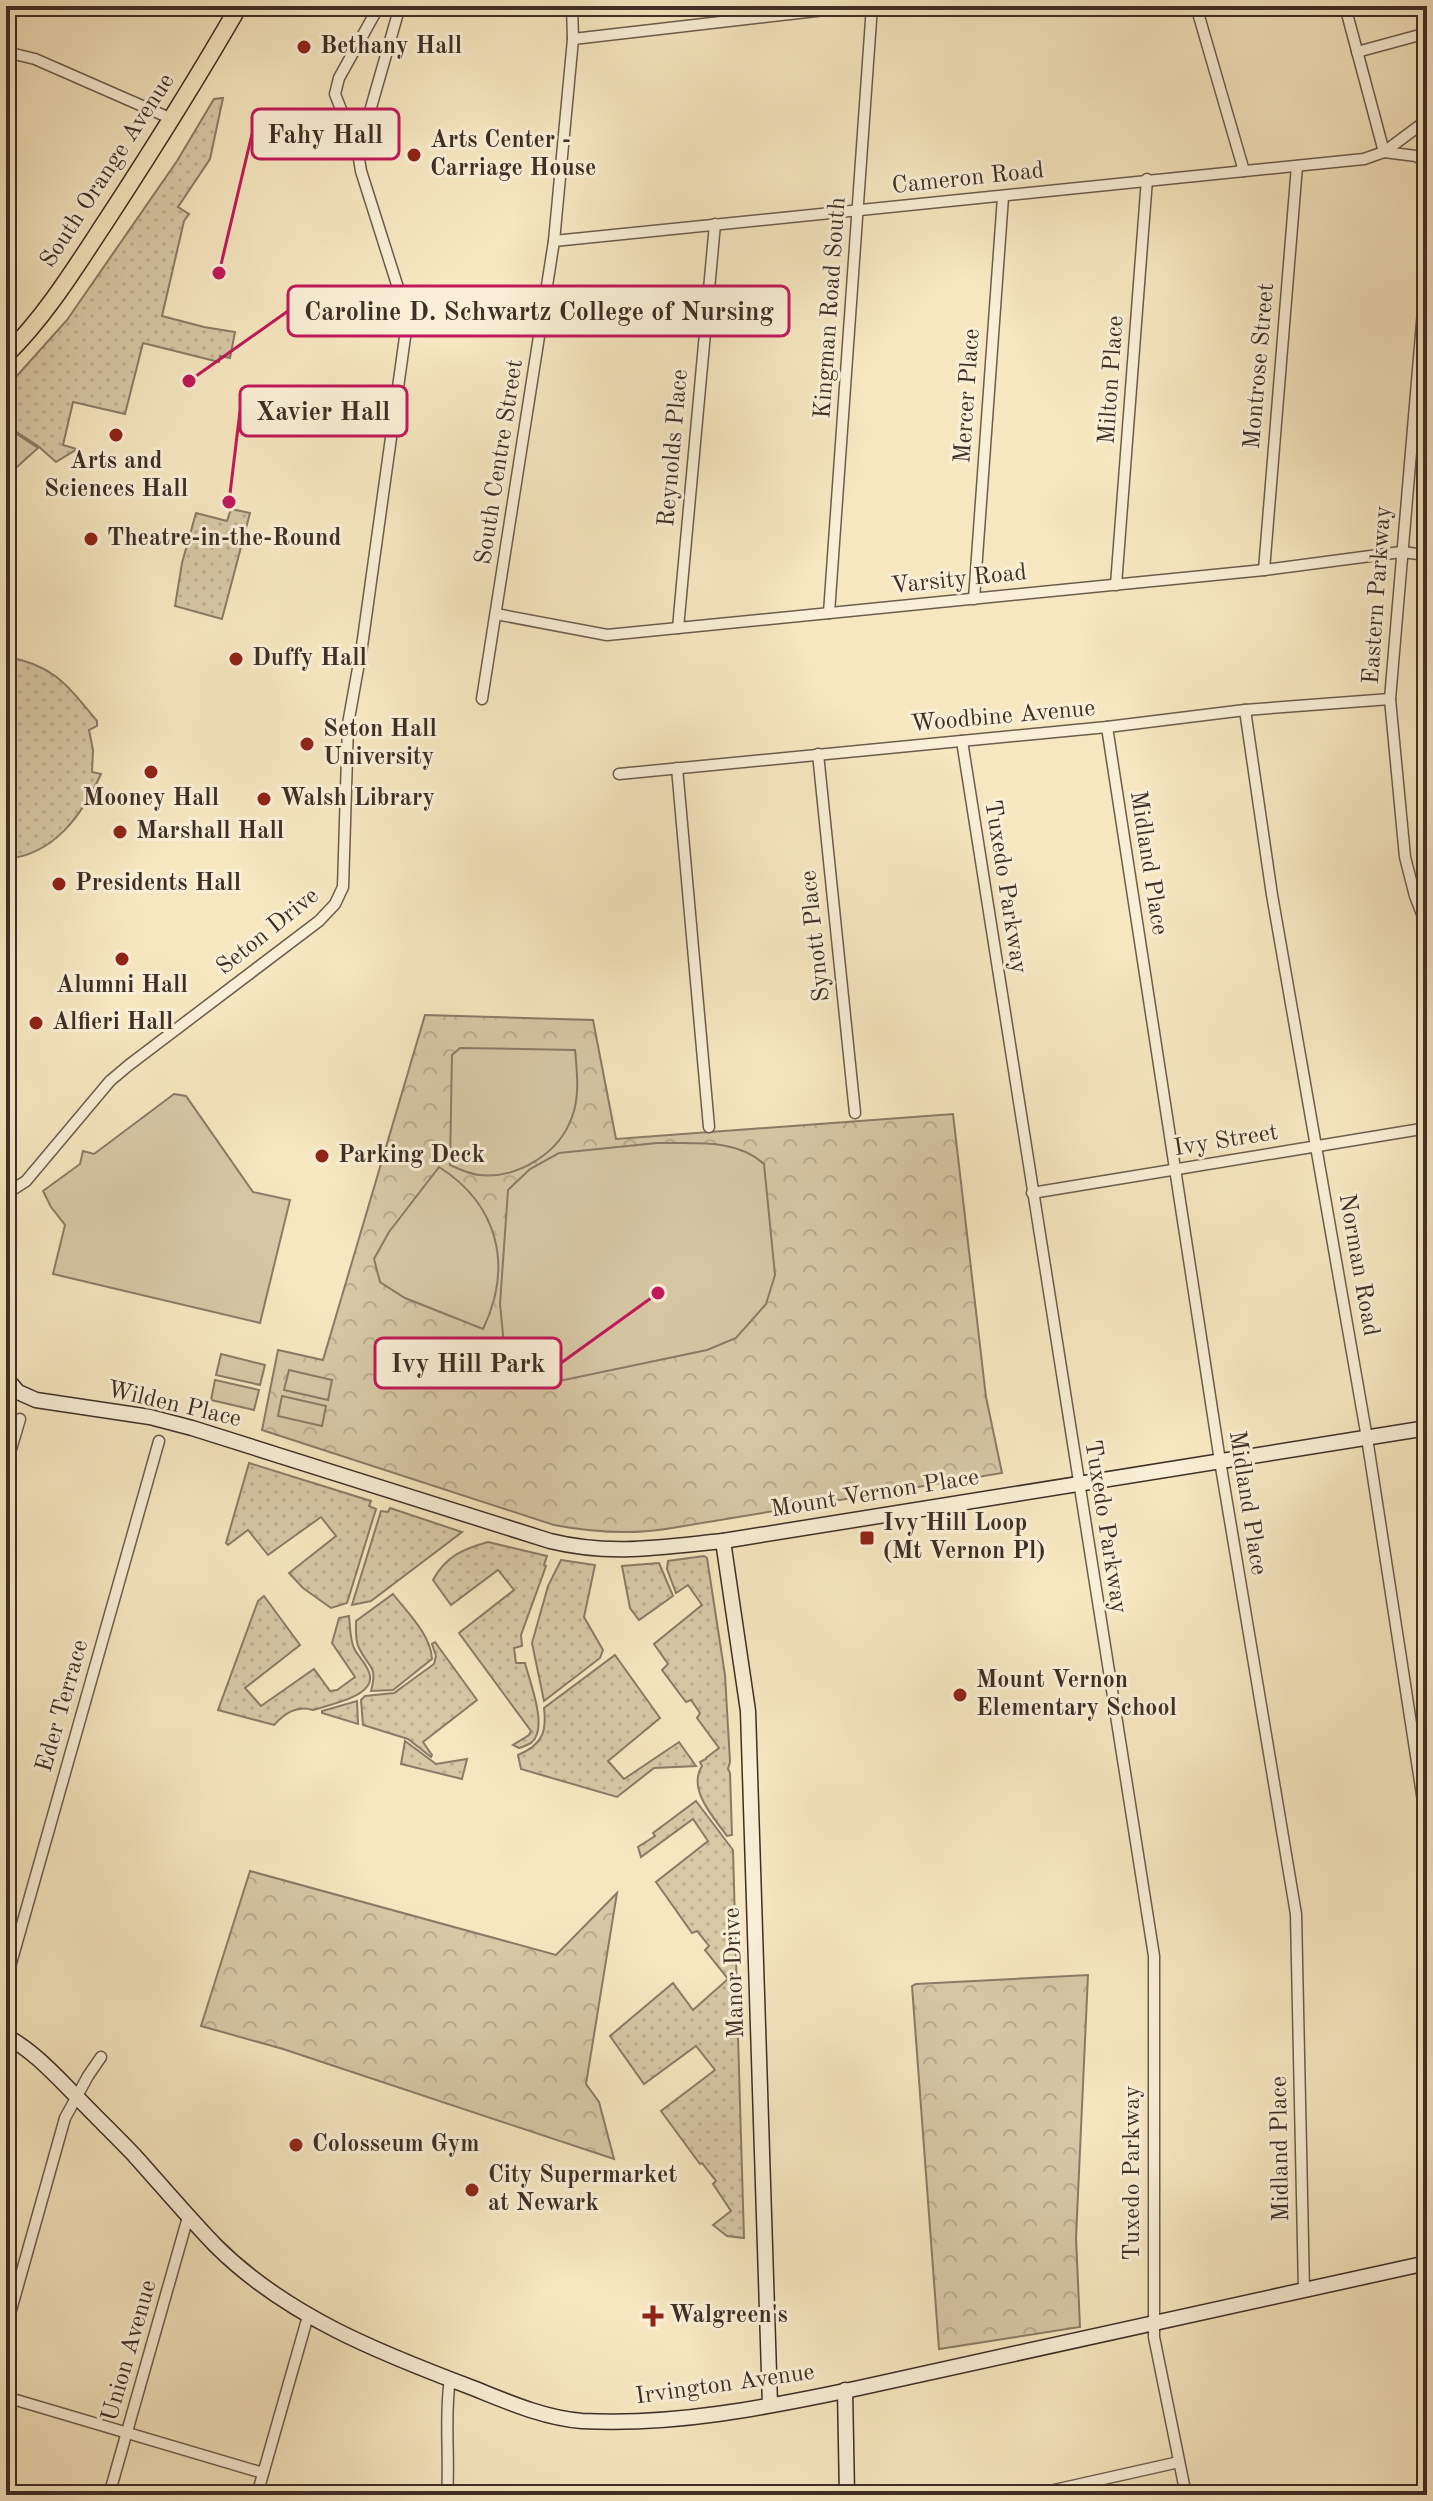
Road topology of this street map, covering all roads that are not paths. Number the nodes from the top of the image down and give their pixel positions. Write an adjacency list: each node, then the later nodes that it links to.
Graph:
1 (239, 6): 14 (main road, South Orange Avenue)
2 (379, 6): 17 (street, Seton Drive)
3 (400, 6): 17 (street)
4 (572, 6): 11 (street, South Centre Street)
5 (860, 6): 9 (street)
6 (872, 6): 23 (street, Kingman Road South)
7 (1196, 6): 20 (street)
8 (1345, 6): 13 (street)
9 (785, 10): 11 (street)
10 (1427, 33): 13 (street)
11 (573, 39): 25 (street, South Centre Street)
12 (6, 52): 14 (street)
13 (1357, 52): 16 (street)
14 (172, 119): 28 (main road, South Orange Avenue)
15 (1427, 120): 16 (street, Cameron Road)
16 (1384, 152): 18 (street, Cameron Road); 19 (street, Cameron Road)
17 (358, 153): 52 (street, Seton Drive)
18 (1427, 163)
19 (1297, 166): 20 (street, Cameron Road); 31 (street, Montrose Street)
20 (1244, 171): 21 (street, Cameron Road)
21 (1147, 179): 22 (street, Cameron Road); 32 (street, Milton Place)
22 (1003, 197): 23 (street, Cameron Road); 33 (street, Mercer Place)
23 (858, 209): 24 (street, Cameron Road); 34 (street, Kingman Road South)
24 (715, 224): 25 (street, Cameron Road); 36 (street, Reynolds Place)
25 (554, 241): 35 (street, South Centre Street)
26 (1427, 264): 29 (street, Eastern Parkway)
27 (6, 330): 28 (street)
28 (12, 349)
29 (1401, 552): 30 (street, Varsity Road); 31 (street, Varsity Road); 38 (street, Eastern Parkway)
30 (1427, 555)
31 (1264, 570): 32 (street, Varsity Road)
32 (1116, 585): 33 (street, Varsity Road)
33 (974, 599): 34 (street, Varsity Road)
34 (829, 613): 36 (street, Varsity Road)
35 (496, 614): 36 (street, Varsity Road); 37 (street, South Centre Street)
36 (678, 628)
37 (482, 699)
38 (1390, 699): 39 (street, Woodbine Avenue); 45 (street, Eastern Parkway)
39 (1245, 710): 40 (street, Woodbine Avenue); 49 (street, Norman Road)
40 (1107, 727): 41 (street, Woodbine Avenue); 50 (street, Midland Place)
41 (962, 741): 42 (street, Woodbine Avenue); 51 (street, Tuxedo Parkway)
42 (818, 754): 43 (street, Woodbine Avenue); 46 (street, Synott Place)
43 (677, 768): 44 (street, Woodbine Avenue); 47 (street)
44 (619, 774)
45 (1427, 927)
46 (855, 1113)
47 (709, 1127)
48 (1427, 1128): 49 (street, Ivy Street)
49 (1317, 1146): 50 (street, Ivy Street); 56 (street, Norman Road)
50 (1175, 1170): 51 (street, Ivy Street); 58 (street, Midland Place)
51 (1032, 1193): 61 (street, Tuxedo Parkway)
52 (6, 1194)
53 (6, 1378): 60 (street, Wilden Place)
54 (20, 1419): 59 (street)
55 (1427, 1428): 56 (street, Mount Vernon Place)
56 (1367, 1438): 58 (street, Mount Vernon Place); 63 (street, Norman Road)
57 (159, 1441): 64 (street, Eder Terrace)
58 (1220, 1461): 61 (street, Mount Vernon Place); 70 (street, Midland Place)
59 (6, 1466)
60 (337, 1474): 62 (street, Mount Vernon Place)
61 (1078, 1484): 62 (street, Mount Vernon Place); 72 (street, Tuxedo Parkway)
62 (723, 1541): 77 (street, Manor Drive)
63 (1427, 1827)
64 (6, 1981)
65 (6, 2036): 67 (street, Irvington Avenue)
66 (101, 2057): 67 (street)
67 (76, 2096): 68 (street, Irvington Avenue); 73 (street)
68 (188, 2217): 71 (street, Irvington Avenue); 78 (street, Union Avenue)
69 (1427, 2263): 70 (street, Irvington Avenue)
70 (1304, 2290): 72 (street, Irvington Avenue)
71 (308, 2316): 74 (street, Irvington Avenue); 80 (street)
72 (1153, 2323): 75 (street, Irvington Avenue); 79 (street, Tuxedo Parkway)
73 (6, 2328)
74 (450, 2379): 77 (street, Irvington Avenue); 83 (street)
75 (845, 2390): 77 (street, Irvington Avenue); 84 (street)
76 (6, 2397): 78 (street)
77 (770, 2405)
78 (127, 2435): 80 (street); 81 (street, Union Avenue)
79 (1179, 2462): 85 (street); 86 (street, Tuxedo Parkway)
80 (263, 2473): 82 (street)
81 (109, 2495)
82 (257, 2495)
83 (447, 2495)
84 (847, 2495)
85 (1032, 2495)
86 (1186, 2495)

